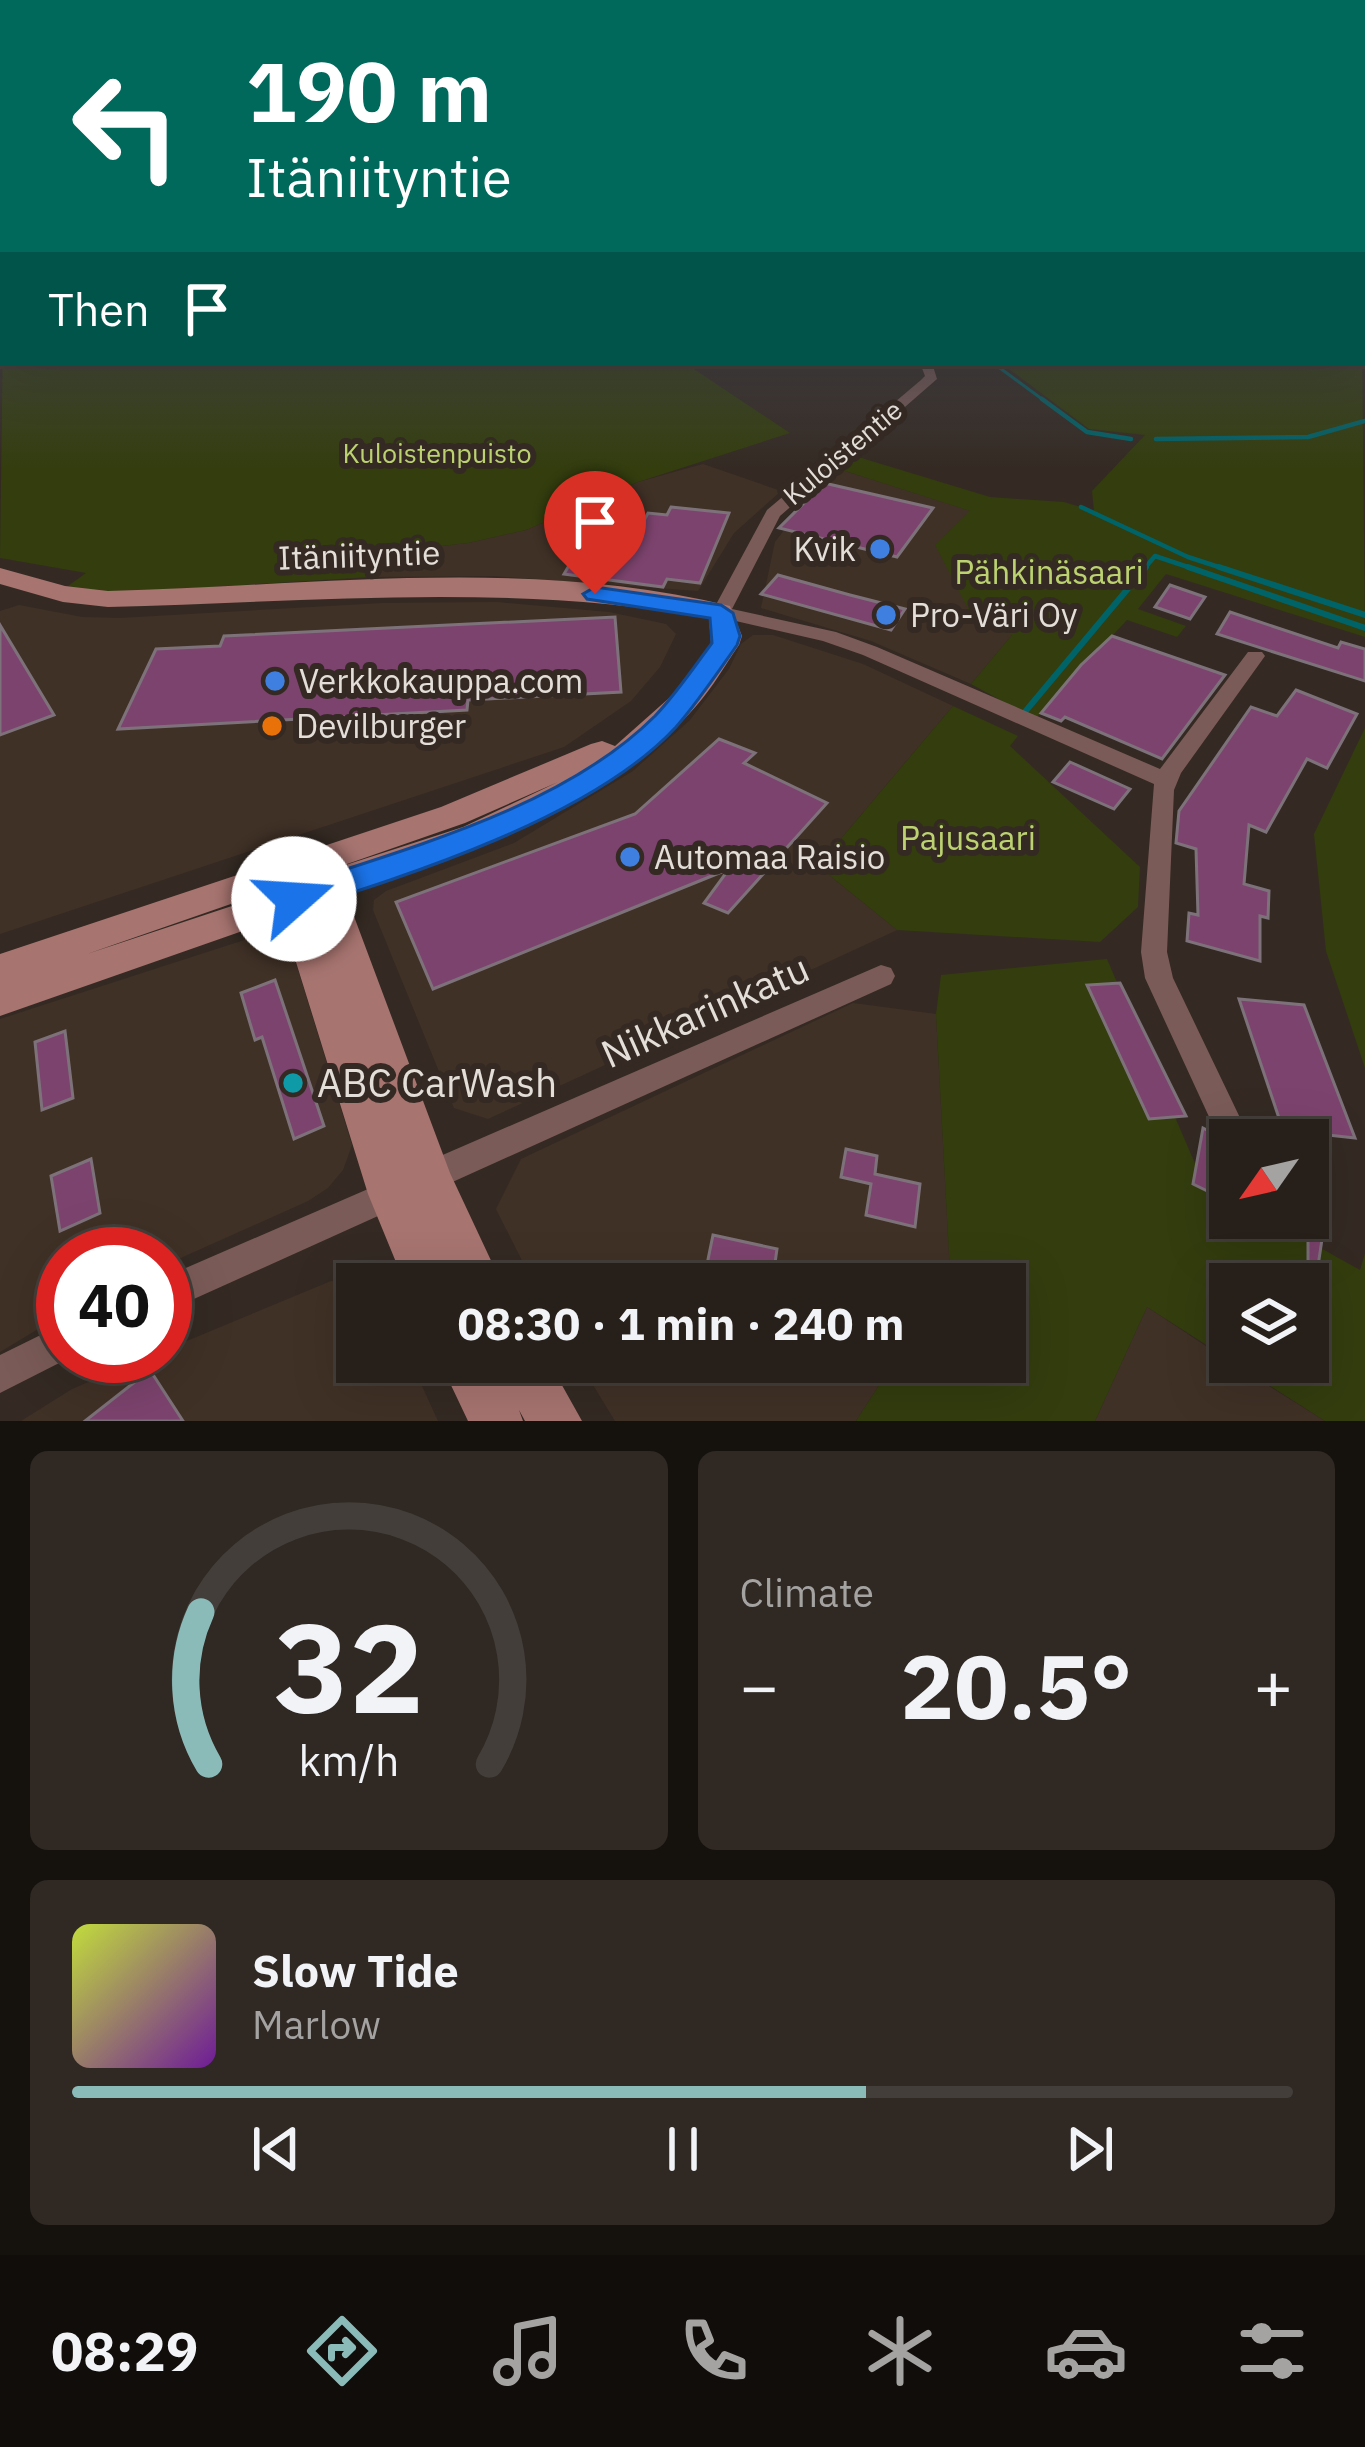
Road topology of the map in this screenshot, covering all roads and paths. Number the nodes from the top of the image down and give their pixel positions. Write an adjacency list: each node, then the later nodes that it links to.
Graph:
1 (927, 366): 3 (street, Kuloistentie)
2 (0, 576): 3 (street, Itäniityntie)
3 (721, 613): 5 (street); 6 (street, Kuloistentie)
4 (1255, 656): 5 (street)
5 (1165, 780): 10 (street)
6 (305, 886): 7 (street, Kuloistentie); 9 (street, Kuloistentie); 11 (street)
7 (0, 969)
8 (881, 976): 11 (street, Nikkarinkatu)
9 (0, 1000)
10 (1226, 1119)
11 (410, 1185): 12 (street); 13 (street); 14 (street, Nikkarinkatu)
12 (426, 1263)
13 (463, 1263)
14 (192, 1283)
15 (36, 1356): 16 (street)
16 (0, 1375)
17 (477, 1383): 19 (street)
18 (532, 1383): 20 (street)
19 (496, 1421)
20 (555, 1421)

